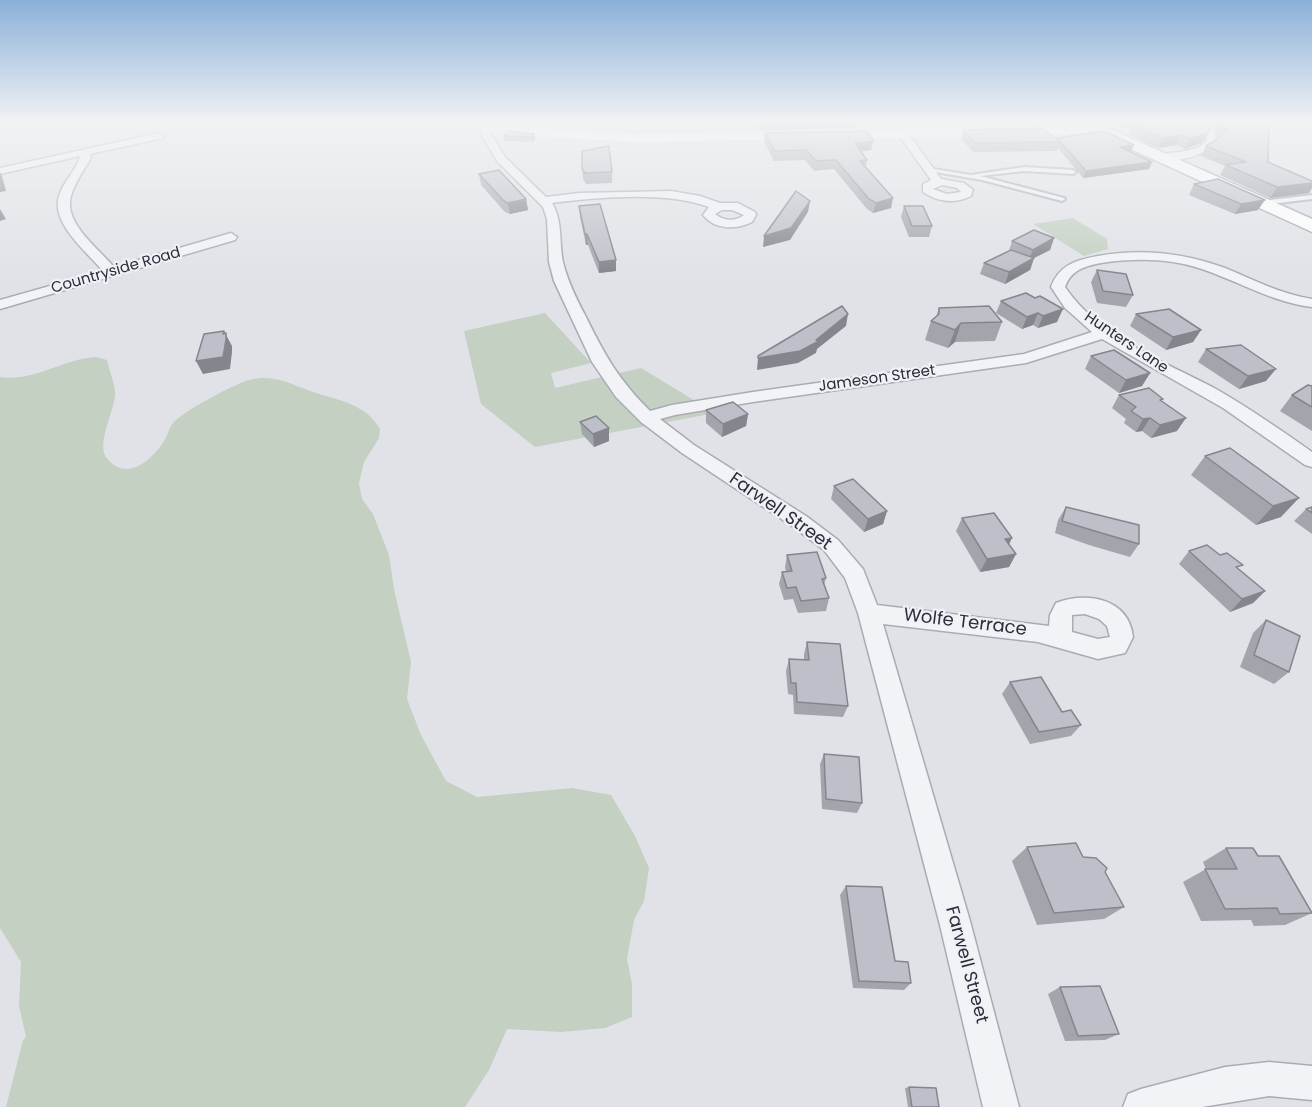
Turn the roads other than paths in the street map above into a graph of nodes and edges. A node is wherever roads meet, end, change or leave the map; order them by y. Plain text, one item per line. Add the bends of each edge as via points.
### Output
1 (77, 174) edge
2 (517, 174) edge
3 (930, 174) edge
4 (950, 174) edge
5 (989, 174) edge
6 (1197, 174) edge
7 (971, 176) junction
8 (938, 182) dead end
9 (1312, 197) edge
10 (1062, 198) dead end
11 (545, 201) junction
12 (1262, 203) junction
13 (719, 207) dead end
14 (1312, 226) edge
15 (231, 237) dead end
16 (111, 272) junction
17 (1312, 303) edge
18 (0, 305) edge
19 (1104, 333) junction
20 (647, 418) junction
21 (1312, 461) edge
22 (869, 613) junction
23 (1060, 637) junction
24 (1312, 1083) edge
25 (1001, 1107) edge
26 (1141, 1107) edge

1 - 16 street via 64,198 63,210
2 - 11 street, Farwell Street
3 - 8 street
4 - 7 lane
5 - 7 lane
6 - 12 main road
7 - 10 lane
9 - 12 lane
11 - 13 street via 579,196 671,194
11 - 20 street, Farwell Street via 553,219 556,262 565,292 600,363
12 - 14 main road
15 - 16 street, Countryside Road
16 - 18 street, Countryside Road
17 - 19 street, Hunters Lane via 1278,296 1220,271 1176,258 1110,257 1071,268 1061,275 1058,286 1071,306
19 - 20 street, Jameson Street via 1026,358 753,397
19 - 21 street, Hunters Lane via 1163,370 1227,402
20 - 22 street, Farwell Street via 831,545 855,575
22 - 23 street, Wolfe Terrace
22 - 25 street, Farwell Street via 964,956
23 - 23 street, Wolfe Terrace via 1088,647 1109,649 1122,640 1122,632 1110,615 1078,603 1064,609
24 - 26 street via 1264,1079 1228,1084

